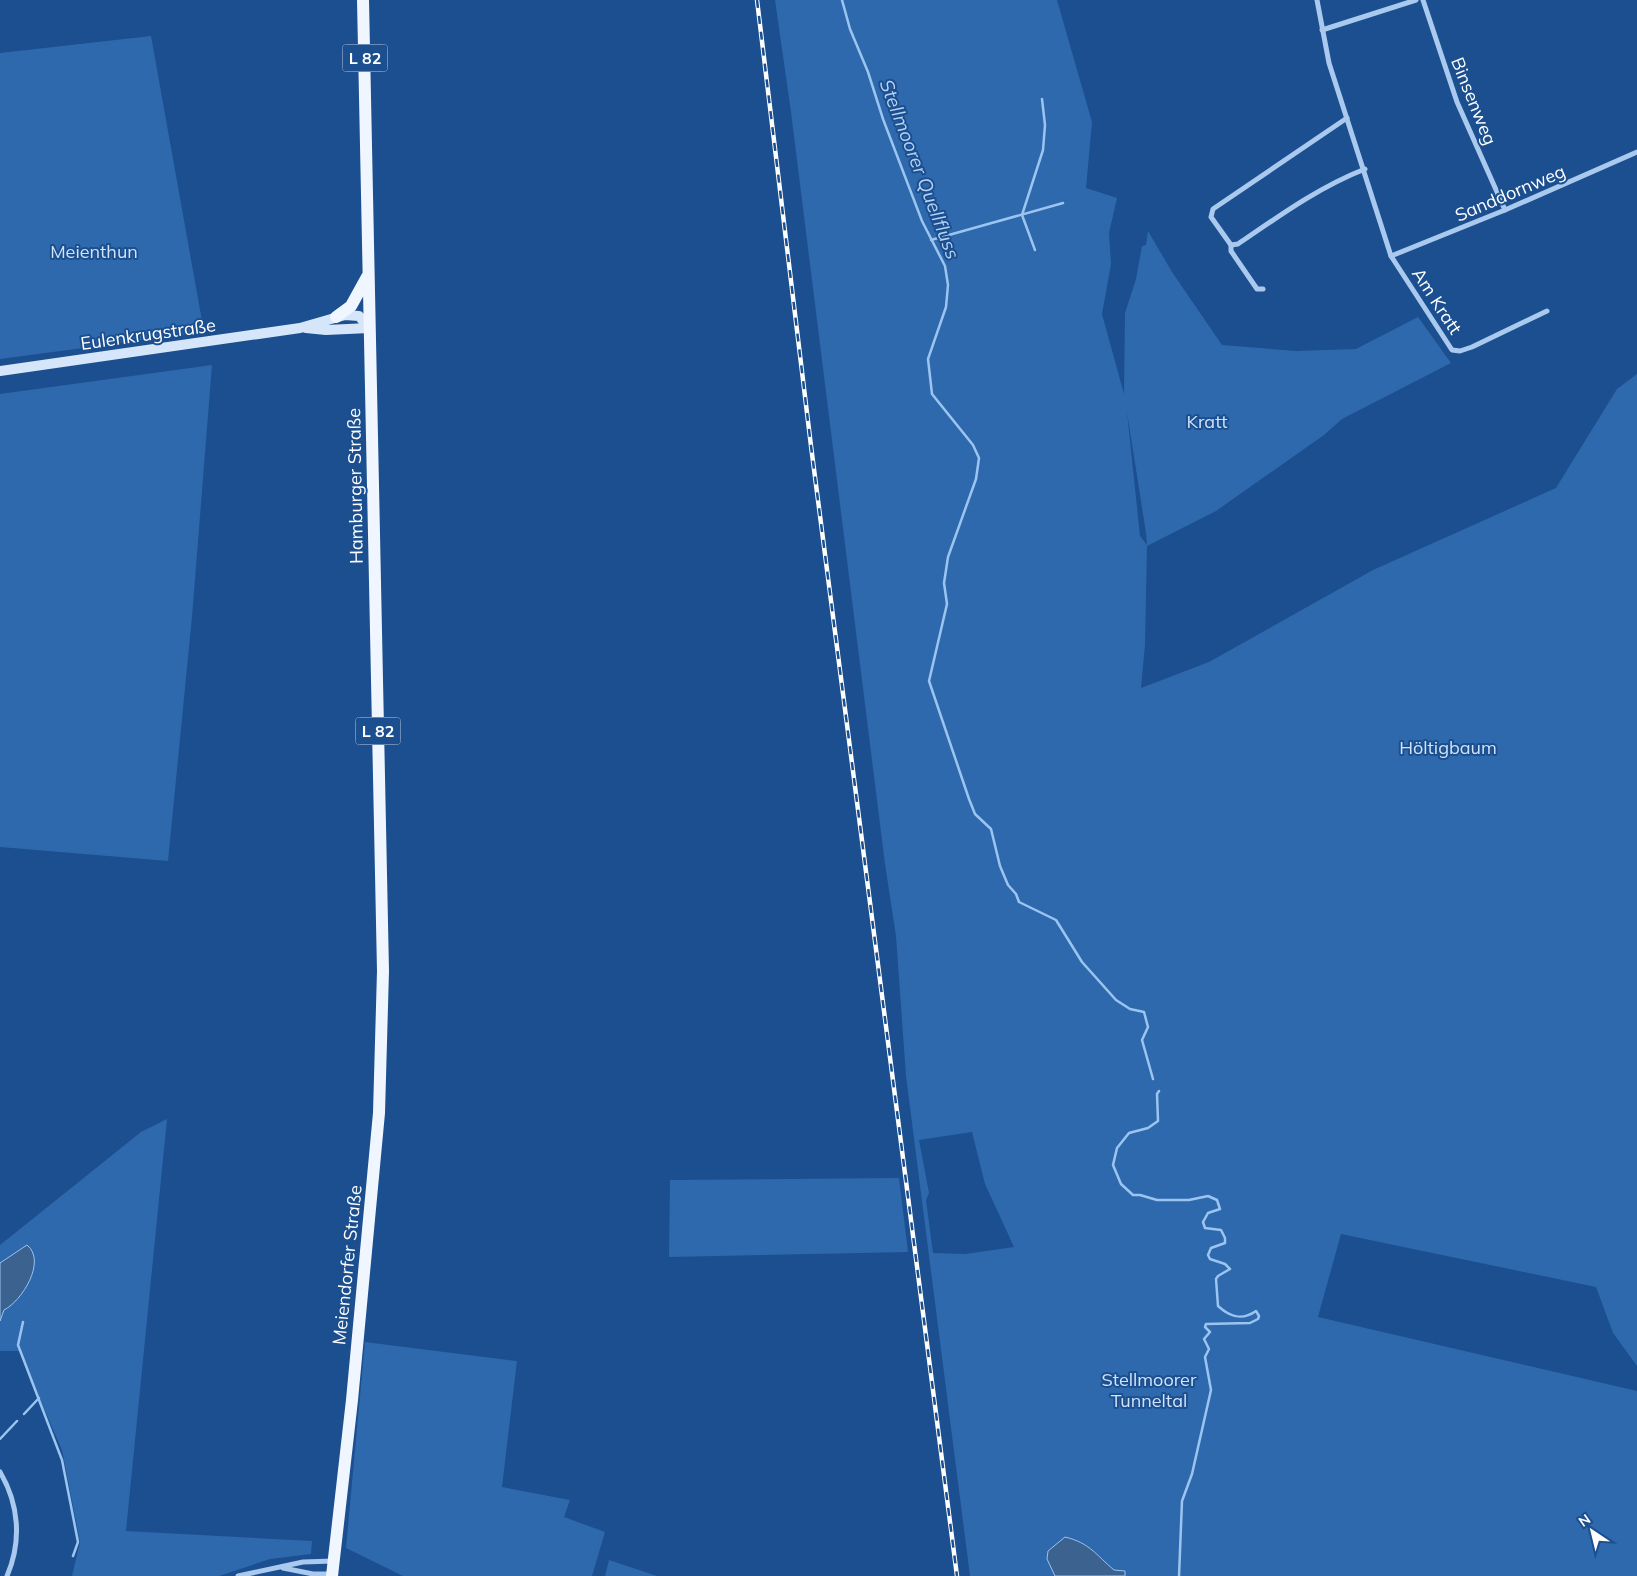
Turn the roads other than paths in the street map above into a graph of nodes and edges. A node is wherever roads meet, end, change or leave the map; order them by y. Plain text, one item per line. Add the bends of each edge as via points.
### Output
1 (363, 0) edge
2 (1317, 0) edge
3 (1416, 0) edge
4 (1423, 0) edge
5 (1322, 30) junction
6 (1347, 118) junction
7 (1637, 152) edge
8 (1365, 169) junction
9 (1505, 210) junction
10 (1231, 245) junction
11 (1391, 256) junction
12 (368, 275) junction
13 (1263, 289) dead end
14 (1547, 311) dead end
15 (336, 317) junction
16 (300, 328) junction
17 (369, 328) junction
18 (0, 371) edge
19 (383, 971) joint
20 (0, 1472) edge
21 (334, 1561) junction
22 (282, 1567) junction
23 (332, 1575) edge
24 (7, 1576) edge
25 (238, 1576) edge

1 - 12 main road, Hamburger Straße / L 82
2 - 5 street, Am Kratt
3 - 5 street
4 - 9 street, Binsenweg via 1457,102
5 - 6 street, Am Kratt
6 - 8 street, Am Kratt
6 - 10 street via 1213,209 1211,217
7 - 9 street, Sanddornweg
8 - 10 street via 1295,204 1238,244
8 - 11 street, Am Kratt
9 - 11 street, Sanddornweg
10 - 13 street via 1257,289
11 - 14 street, Am Kratt via 1452,350 1472,347
12 - 15 main road via 351,306
12 - 17 main road, Hamburger Straße / L 82
15 - 16 main road, Eulenkrugstraße
15 - 17 main road, Eulenkrugstraße via 357,315
16 - 17 main road, Eulenkrugstraße
16 - 18 main road, Eulenkrugstraße
17 - 19 main road, Hamburger Straße / L 82
19 - 21 main road, Meiendorfer Straße / L 82 via 379,1113
20 - 24 street via 12,1497 17,1526 14,1555
21 - 22 street, Meiendorfer Straße via 314,1560
21 - 23 main road, Meiendorfer Straße
22 - 23 street, Meiendorfer Straße
22 - 25 street, Meiendorfer Straße

